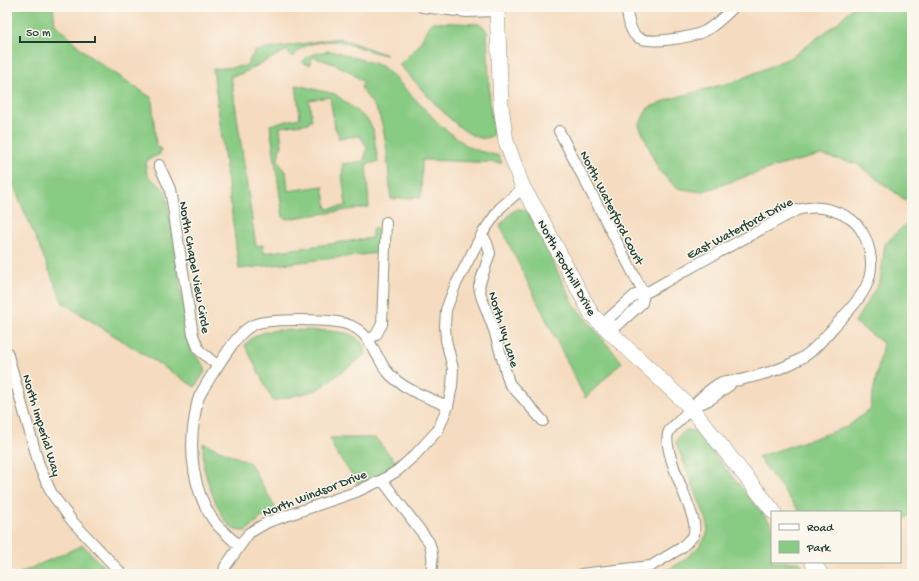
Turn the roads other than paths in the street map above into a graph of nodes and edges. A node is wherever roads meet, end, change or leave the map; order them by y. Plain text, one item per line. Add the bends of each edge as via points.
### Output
1 (422, 7) edge
2 (626, 7) edge
3 (734, 7) edge
4 (497, 9) edge
5 (560, 131) dead end
6 (159, 165) dead end
7 (523, 188) junction
8 (386, 222) dead end
9 (482, 234) junction
10 (644, 294) junction
11 (607, 329) junction
12 (369, 339) junction
13 (7, 352) edge
14 (218, 366) junction
15 (448, 406) junction
16 (691, 408) junction
17 (543, 421) dead end
18 (382, 480) junction
19 (773, 511) edge
20 (239, 546) junction
21 (813, 563) edge
22 (122, 574) edge
23 (223, 574) edge
24 (430, 574) edge
25 (581, 574) edge
26 (821, 574) edge

1 - 4 street via 467,12
2 - 3 street via 633,32 637,38 646,40 679,39 705,30
4 - 7 street, North Foothill Drive via 501,106 506,141
5 - 10 street, North Waterford Court
6 - 14 street, North Chapel View Circle via 170,189 193,335 199,350
7 - 9 street, North Windsor Drive via 500,208
7 - 11 street, North Foothill Drive via 592,315
8 - 12 street via 382,324 376,335
9 - 15 street, North Windsor Drive via 455,286 446,310 446,340 453,370
9 - 17 street, North Ivy Lane via 490,253 479,286 509,383
10 - 11 street, East Waterford Drive via 635,295 609,318
10 - 16 street, East Waterford Drive via 797,210 823,208 841,213 860,228 867,240 872,265 864,292 812,350 802,358 771,372 738,380 711,399
11 - 16 street, North Foothill Drive
12 - 14 street via 354,326 338,322 265,320 253,325 238,337
12 - 15 street via 385,370 400,384
13 - 22 street, North Imperial Way via 40,468 52,494 72,521
14 - 20 street via 199,398 192,431 193,462 205,504 217,524
15 - 18 street, North Windsor Drive via 438,430 415,455
16 - 19 street, North Foothill Drive
16 - 25 street via 669,432 667,442 694,524 694,535 681,548 651,566
18 - 20 street, North Windsor Drive via 356,492 268,522 249,534
18 - 24 street via 429,542 433,560
20 - 23 street, North Windsor Drive
21 - 26 street

